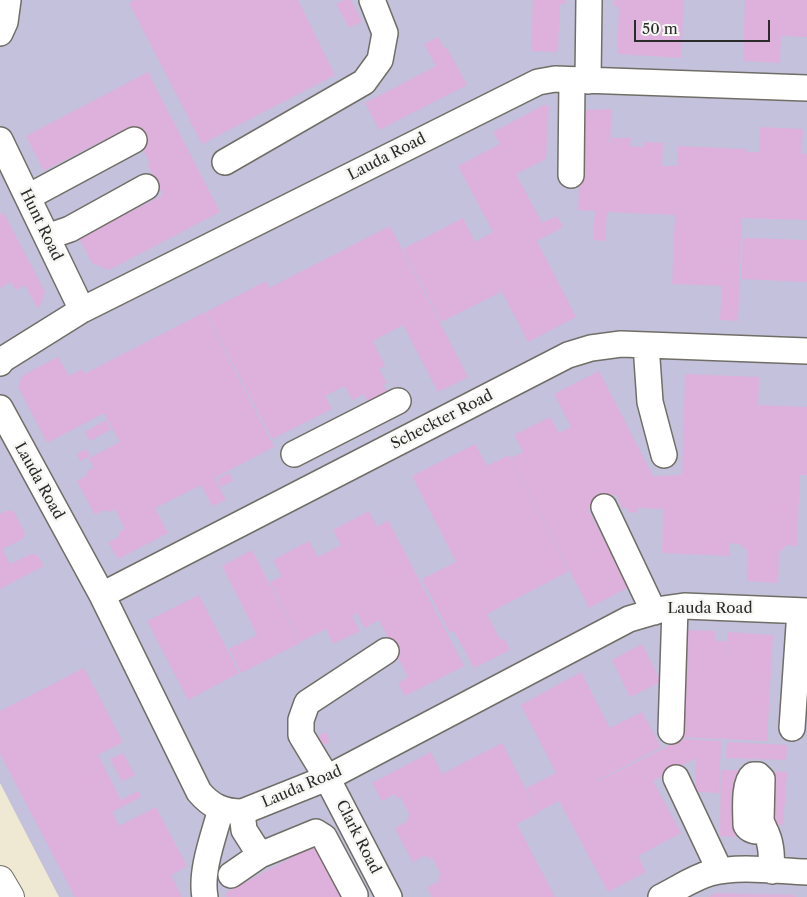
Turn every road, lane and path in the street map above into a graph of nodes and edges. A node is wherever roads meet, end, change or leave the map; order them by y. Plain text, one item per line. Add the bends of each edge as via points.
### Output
1 (8, 0) edge
2 (372, 0) edge
3 (589, 0) edge
4 (0, 33) edge
5 (580, 80) junction
6 (807, 88) edge
7 (0, 140) edge
8 (134, 140) dead end
9 (225, 162) dead end
10 (571, 174) dead end
11 (146, 187) dead end
12 (28, 197) junction
13 (47, 237) junction
14 (82, 310) junction
15 (646, 345) junction
16 (807, 351) edge
17 (0, 363) edge
18 (398, 401) dead end
19 (0, 408) edge
20 (340, 429) junction
21 (294, 454) dead end
22 (664, 455) dead end
23 (358, 463) junction
24 (604, 507) dead end
25 (102, 595) junction
26 (664, 610) junction
27 (803, 611) edge
28 (386, 651) dead end
29 (792, 728) dead end
30 (671, 731) dead end
31 (327, 778) junction
32 (676, 778) dead end
33 (231, 811) junction
34 (766, 832) dead end
35 (260, 855) junction
36 (772, 870) junction
37 (720, 871) junction
38 (807, 872) edge
39 (231, 875) dead end
40 (0, 880) edge
41 (355, 895) dead end
42 (10, 897) edge
43 (206, 897) edge
44 (388, 897) edge
45 (661, 897) edge

1 - 4 street
2 - 9 street via 385,33 380,60 364,82
3 - 5 street
5 - 6 street, Lauda Road
5 - 10 street
5 - 14 street, Lauda Road via 538,82
7 - 12 street, Hunt Road
8 - 12 street
11 - 13 street
12 - 13 street, Hunt Road
13 - 14 street, Hunt Road
14 - 17 street, Lauda Road
15 - 16 street, Scheckter Road
15 - 22 street via 650,402
15 - 23 street, Scheckter Road via 621,344 568,355
18 - 20 street
19 - 25 street, Lauda Road
20 - 21 street
20 - 23 street
23 - 25 street, Scheckter Road
24 - 26 street
25 - 33 street, Lauda Road via 198,792 206,801
26 - 27 street, Lauda Road via 710,607
26 - 30 street
26 - 31 street, Lauda Road via 629,619
27 - 29 street
28 - 31 street, Clark Road via 306,703 301,735
31 - 33 street, Lauda Road
31 - 44 street, Clark Road
32 - 37 street
33 - 35 street
33 - 43 street via 205,874
34 - 36 street via 771,846
35 - 39 street
35 - 41 street via 311,833 319,833 334,852
36 - 37 street
36 - 38 street
37 - 45 street
40 - 42 main road

